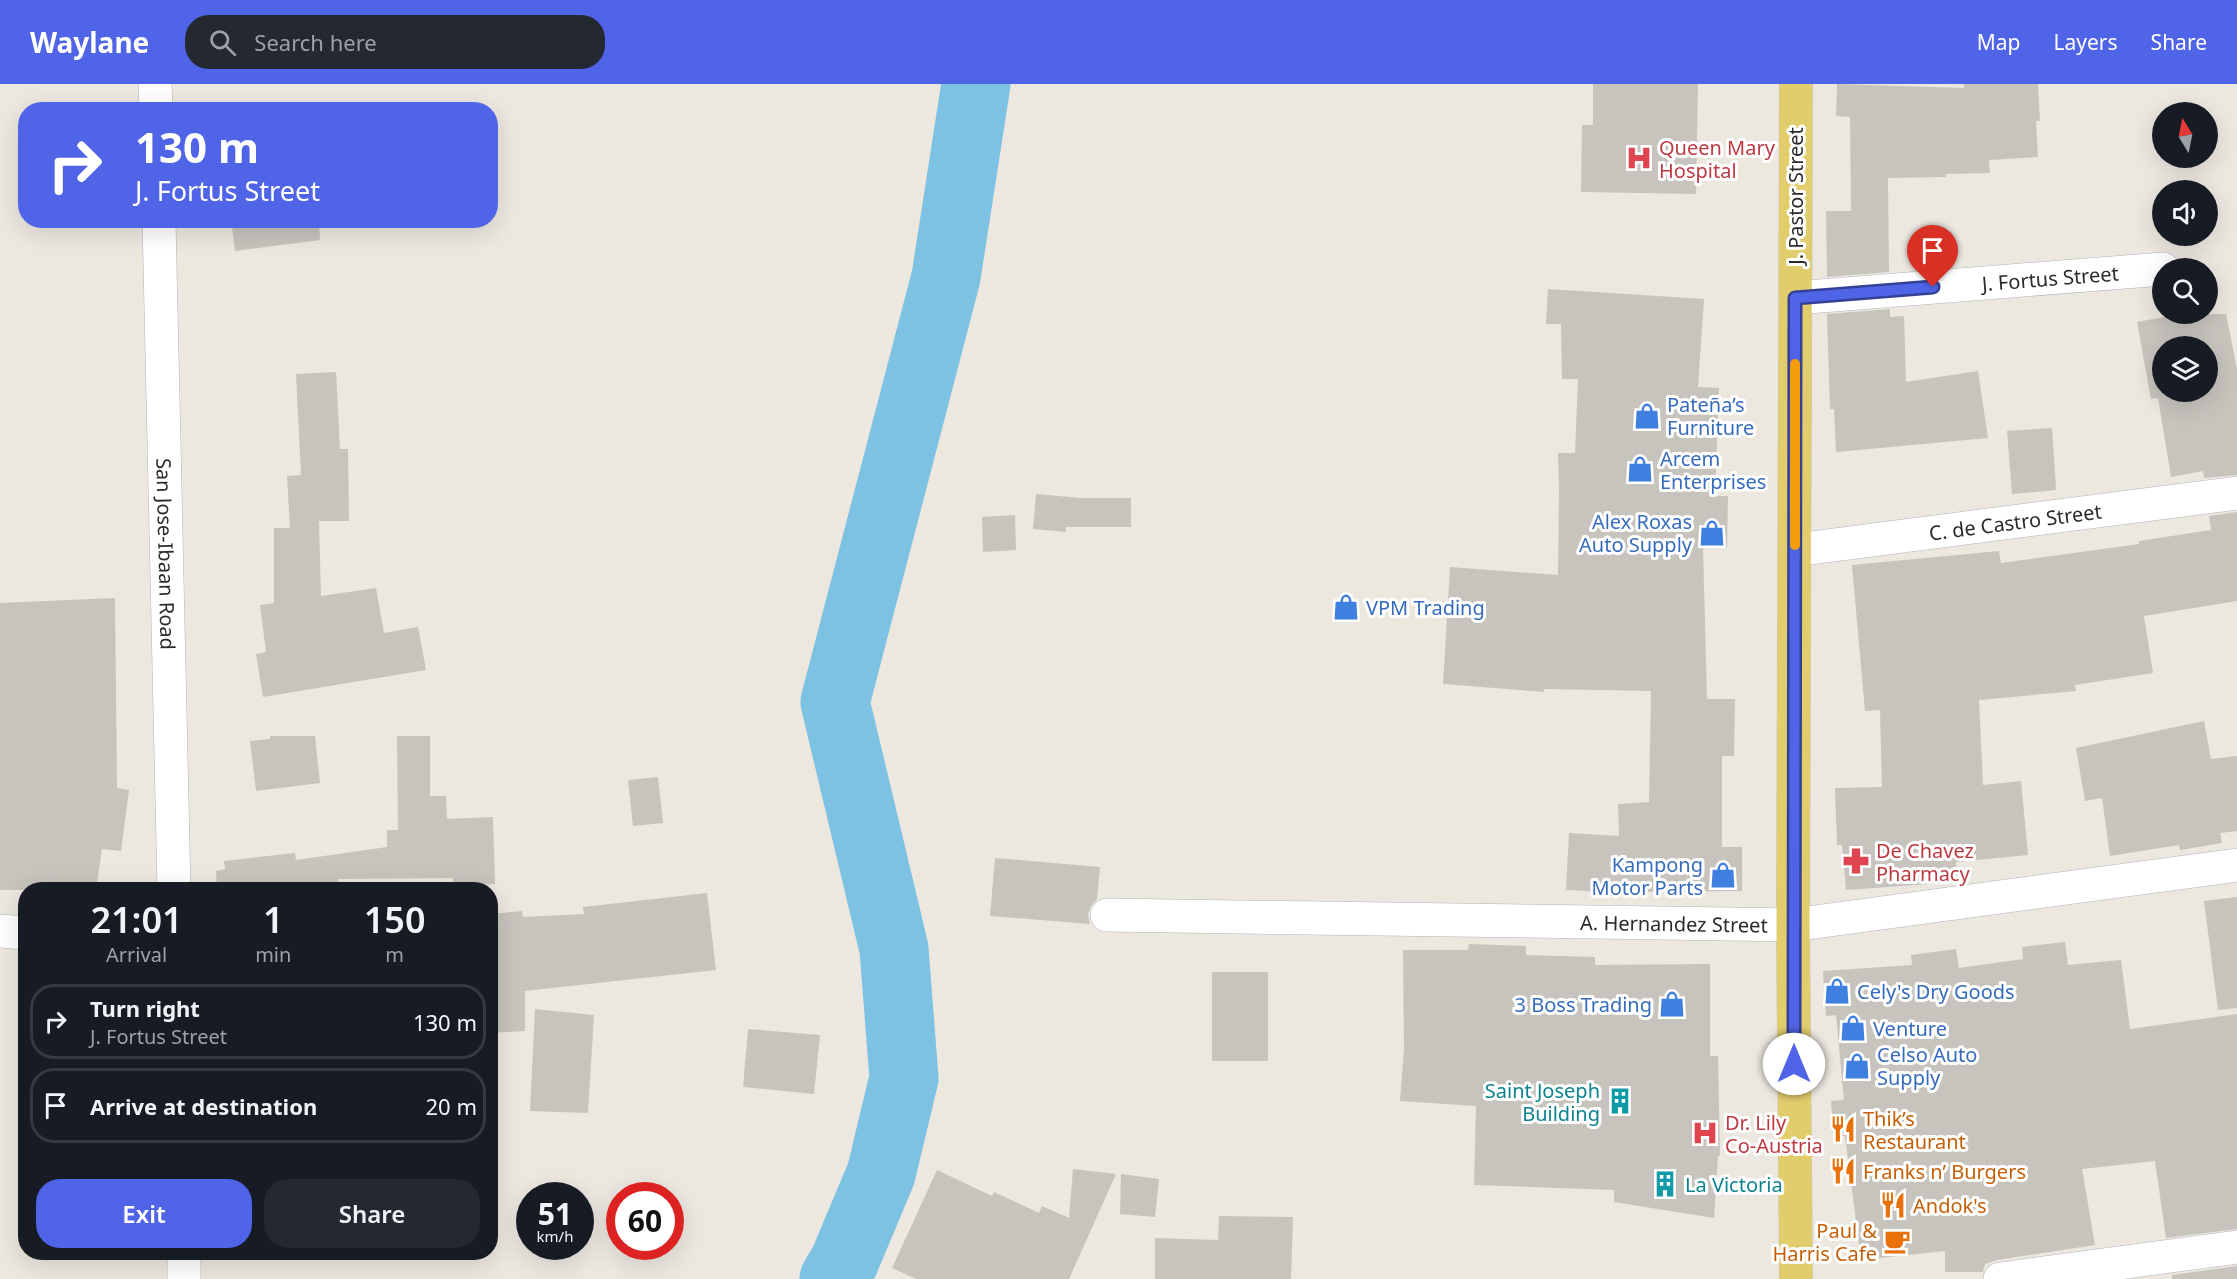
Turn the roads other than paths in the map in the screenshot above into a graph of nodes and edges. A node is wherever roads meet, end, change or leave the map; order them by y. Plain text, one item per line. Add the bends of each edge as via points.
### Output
1 (155, 84) edge
2 (1796, 84) edge
3 (156, 102) edge
4 (159, 228) edge
5 (2152, 270) edge
6 (1795, 298) junction
7 (2237, 493) edge
8 (1795, 550) junction
9 (2237, 865) edge
10 (174, 882) edge
11 (1107, 915) dead end
12 (1793, 925) junction
13 (0, 931) edge
14 (18, 932) edge
15 (2237, 1247) edge
16 (184, 1260) edge
17 (184, 1279) edge
18 (1796, 1279) edge
19 (2000, 1279) edge

1 - 3 street
2 - 6 main road, J. Pastor Street
4 - 10 street, San Jose-Ibaan Road
5 - 6 street, J. Fortus Street
6 - 8 main road, J. Pastor Street
7 - 8 street, C. de Castro Street
8 - 12 main road, J. Pastor Street
9 - 12 street, A. Hernandez Street
11 - 12 street, A. Hernandez Street
12 - 18 main road, J. Pastor Street
13 - 14 street
15 - 19 street
16 - 17 street

